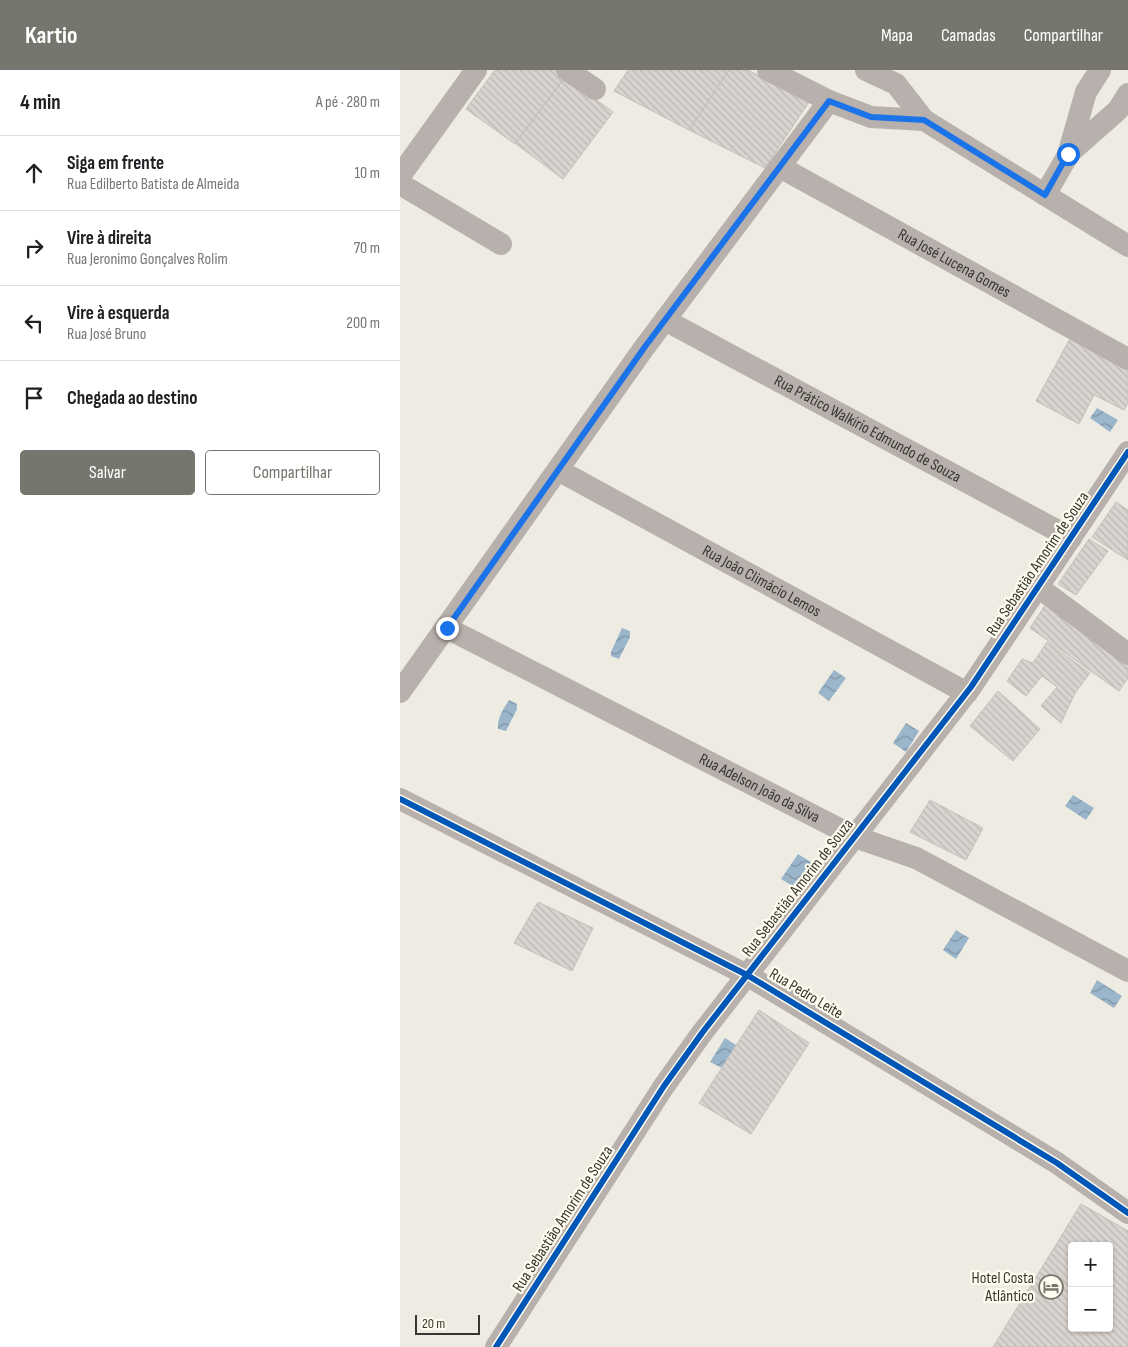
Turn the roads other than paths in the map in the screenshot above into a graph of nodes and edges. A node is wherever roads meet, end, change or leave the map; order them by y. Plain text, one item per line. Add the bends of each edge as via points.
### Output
1 (476, 70) edge
2 (567, 70) edge
3 (768, 70) edge
4 (866, 70) edge
5 (1100, 70) edge
6 (595, 89) dead end
7 (1128, 94) edge
8 (829, 101) junction
9 (924, 120) junction
10 (1068, 154) junction
11 (780, 167) junction
12 (400, 176) edge
13 (400, 184) edge
14 (1045, 195) junction
15 (501, 244) dead end
16 (1128, 246) edge
17 (665, 320) junction
18 (1128, 359) edge
19 (1128, 452) edge
20 (558, 470) junction
21 (1071, 538) junction
22 (1038, 588) junction
23 (447, 628) junction
24 (1128, 654) edge
25 (400, 692) edge
26 (967, 693) junction
27 (400, 799) edge
28 (855, 837) junction
29 (1128, 972) edge
30 (747, 975) junction
31 (1128, 1213) edge
32 (496, 1347) edge

1 - 12 street
2 - 6 street
3 - 8 street
4 - 9 street via 896,84
5 - 10 street via 1086,92
7 - 10 street via 1118,110
8 - 9 street via 871,117
8 - 11 street
9 - 14 street
10 - 14 street
11 - 17 street
11 - 18 street, Rua José Lucena Gomes
13 - 15 street
14 - 16 street
17 - 20 street
17 - 21 street, Rua Prático Walkírio Edmundo de Souza
19 - 21 street, Rua Sebastião Amorim de Souza
20 - 23 street
20 - 26 street, Rua João Climácio Lemos
21 - 22 street, Rua Sebastião Amorim de Souza
22 - 24 street
22 - 26 street, Rua Sebastião Amorim de Souza
23 - 25 street
23 - 28 street, Rua Adelson João da Silva
26 - 28 street, Rua Sebastião Amorim de Souza
27 - 30 street, Rua Pedro Leite
28 - 29 street, Rua Adelson João da Silva via 916,858
28 - 30 street, Rua Sebastião Amorim de Souza
30 - 31 street, Rua Pedro Leite via 1057,1163
30 - 32 street, Rua Sebastião Amorim de Souza via 664,1086

